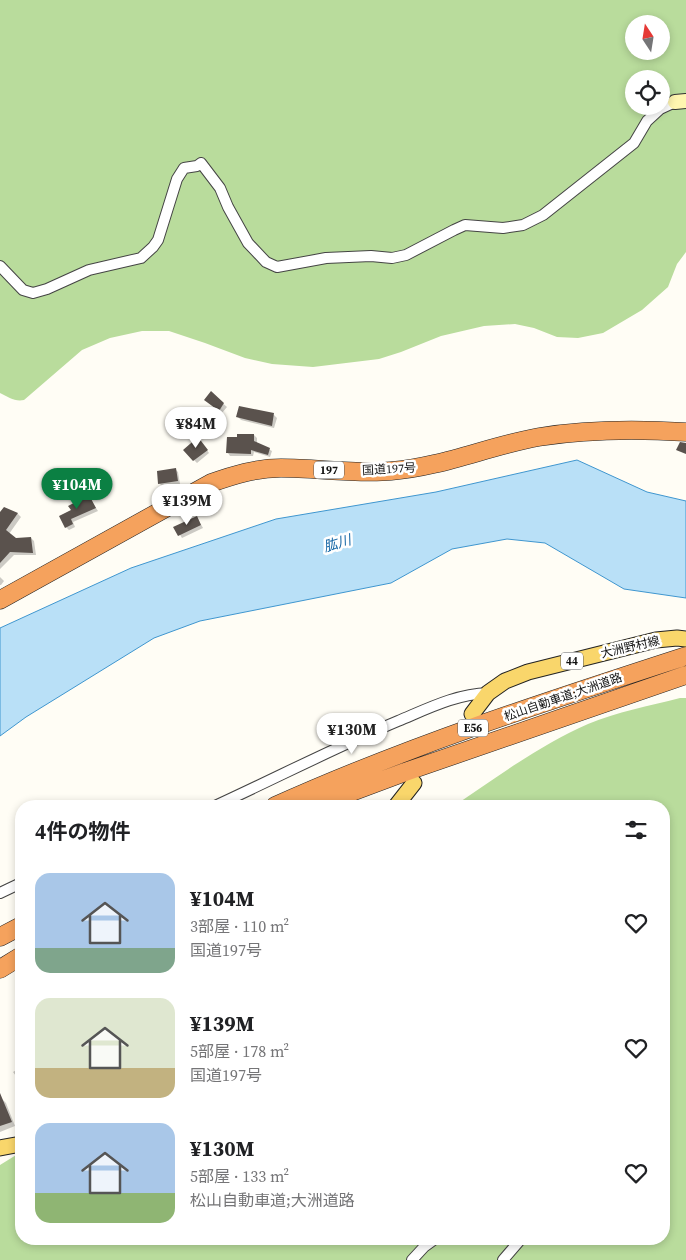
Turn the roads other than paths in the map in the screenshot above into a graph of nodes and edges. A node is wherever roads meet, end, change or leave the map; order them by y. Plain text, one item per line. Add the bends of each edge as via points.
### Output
1 (681, 101) edge
2 (0, 266) edge
3 (686, 432) edge
4 (0, 600) edge
5 (686, 639) edge
6 (680, 658) edge
7 (684, 675) edge
8 (488, 693) junction
9 (472, 714) dead end
10 (414, 783) dead end
11 (228, 800) edge
12 (290, 800) edge
13 (330, 800) edge
14 (401, 800) edge
15 (15, 887) edge
16 (0, 893) edge
17 (15, 918) edge
18 (0, 926) edge
19 (15, 929) edge
20 (0, 937) edge
21 (15, 947) edge
22 (0, 956) edge
23 (15, 960) edge
24 (0, 969) edge
25 (15, 1145) edge
26 (0, 1148) edge
27 (427, 1245) edge
28 (516, 1245) edge
29 (412, 1260) edge
30 (503, 1260) edge

1 - 2 street via 660,109 647,121 634,143 544,214 523,225 510,227 466,225 406,256 326,258 277,267 266,262 248,243 220,188 201,163 184,168 177,179 158,240 141,258 89,270 33,293 23,290
3 - 4 highway, 国道197号 / 197 via 581,431 537,438 422,468 389,472 280,468 246,471 211,482
5 - 8 main road, 大洲野村線 / 44 via 656,640 528,672 505,681
6 - 12 highway, 松山自動車道;大洲道路 / E56 via 401,754
7 - 13 highway, 松山自動車道;大洲道路 / E56
8 - 9 main road, 大洲野村線 / 44
8 - 11 street via 442,702
10 - 14 main road
15 - 16 street
17 - 18 highway
19 - 20 highway
21 - 22 highway
23 - 24 highway
25 - 26 main road
27 - 29 street
28 - 30 street

